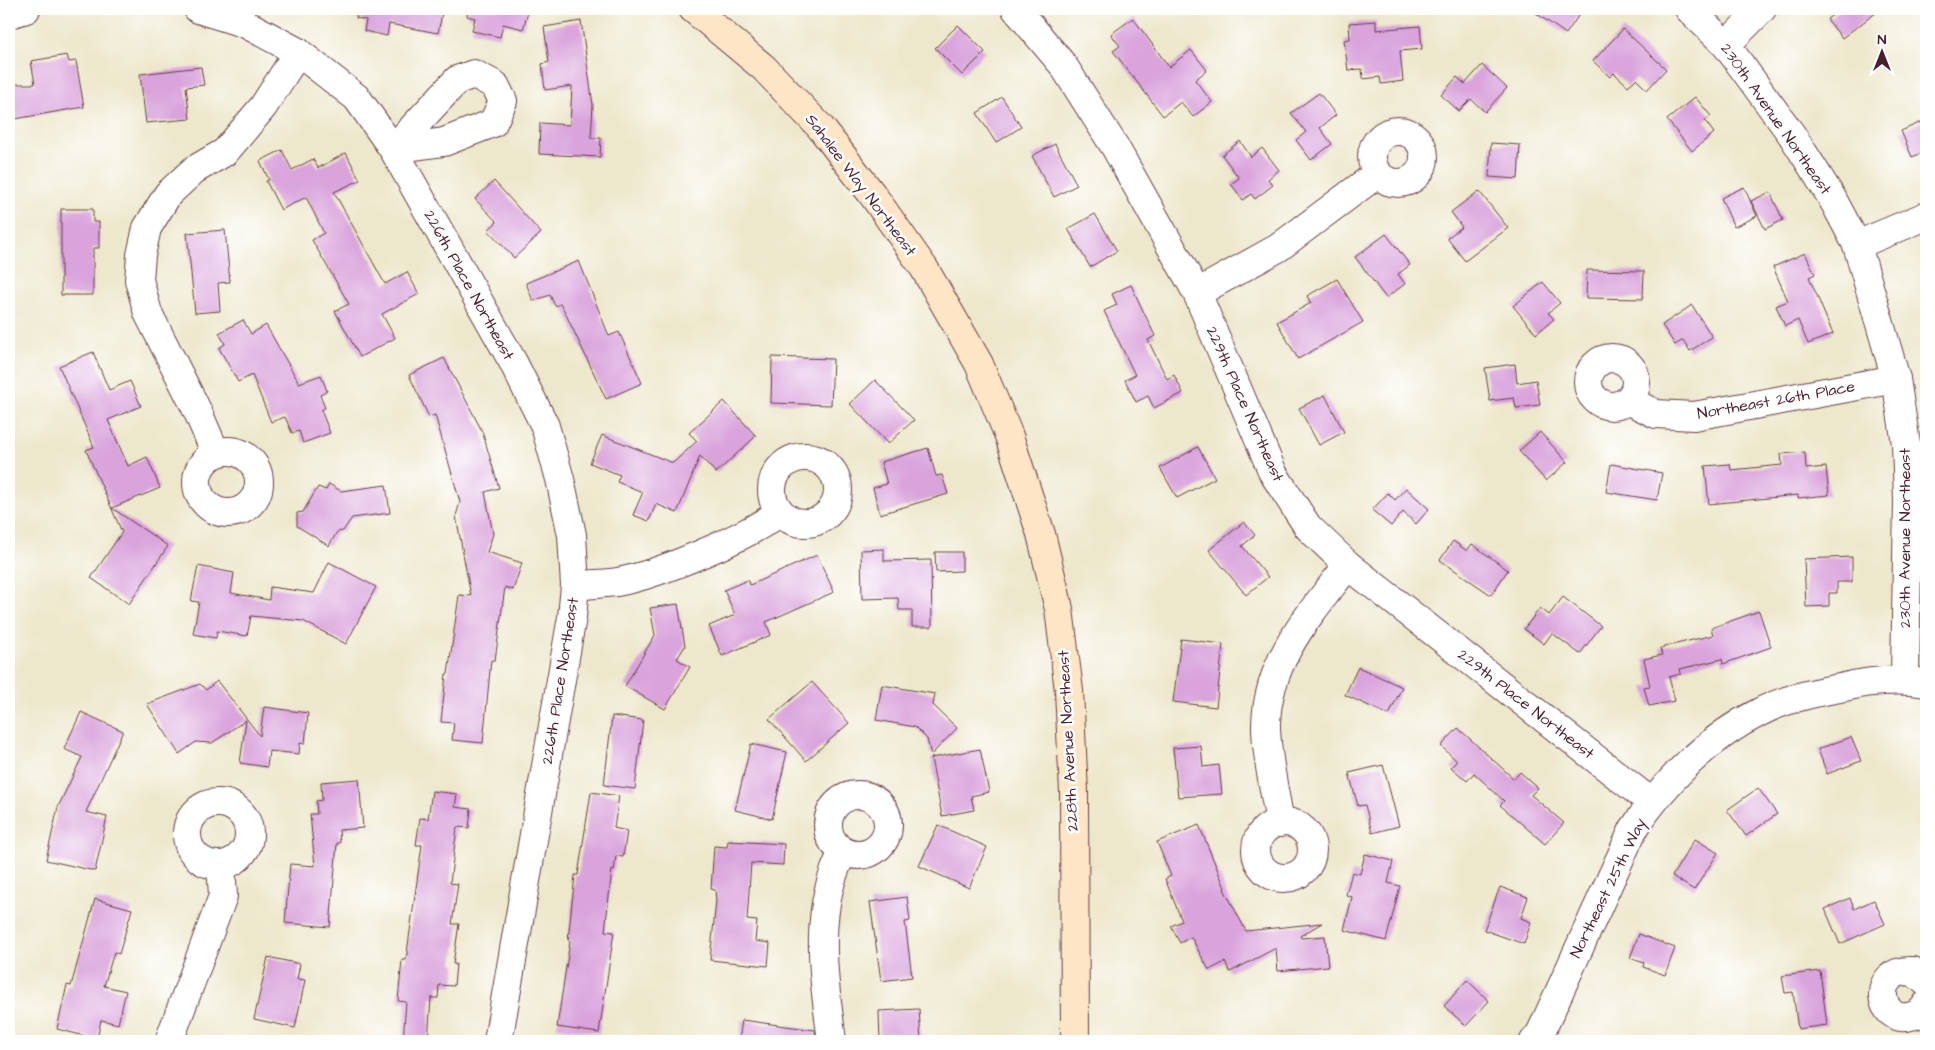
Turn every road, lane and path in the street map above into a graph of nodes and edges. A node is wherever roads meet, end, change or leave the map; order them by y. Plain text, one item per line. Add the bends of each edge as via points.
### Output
1 (26, 9) edge
2 (198, 9) edge
3 (693, 9) edge
4 (1016, 9) edge
5 (1689, 9) edge
6 (1762, 9) edge
7 (9, 14) edge
8 (1726, 44) junction
9 (298, 52) junction
10 (1377, 174) dead end
11 (1926, 216) edge
12 (1857, 245) junction
13 (1197, 293) junction
14 (979, 364) joint
15 (1896, 379) junction
16 (1628, 400) dead end
17 (216, 454) dead end
18 (780, 512) dead end
19 (1348, 565) junction
20 (575, 586) junction
21 (1916, 681) edge
22 (1651, 802) junction
23 (1280, 823) dead end
24 (843, 852) dead end
25 (222, 864) dead end
26 (1926, 982) edge
27 (1925, 1008) edge
28 (1541, 1039) edge
29 (169, 1041) edge
30 (498, 1041) edge
31 (832, 1041) edge
32 (1075, 1041) edge

1 - 7 street
2 - 9 street, 226th Place Northeast via 246,24
3 - 14 main road, Sahalee Way Northeast via 764,68 822,128 924,268
4 - 13 street, 229th Place Northeast via 1063,65 1110,138
5 - 8 street, 230th Avenue Northeast
6 - 8 street
8 - 12 street, 230th Avenue Northeast via 1792,135
9 - 17 street via 263,107 226,152 194,170 168,194 147,228 141,255 139,280 148,313
9 - 20 street, 226th Place Northeast via 357,98 393,149 513,362 545,426 560,479 572,535
10 - 13 street via 1278,248
11 - 12 street
12 - 15 street, 230th Avenue Northeast
13 - 19 street, 229th Place Northeast via 1273,473 1308,526
14 - 32 main road, 228th Avenue Northeast via 1015,454 1041,534 1059,609 1069,691 1074,792
15 - 16 street, Northeast 26th Place via 1694,416 1656,414
15 - 21 street, 230th Avenue Northeast via 1906,444
18 - 20 street via 728,541 657,571 618,582
19 - 22 street, 229th Place Northeast
19 - 23 street via 1298,629 1282,659 1268,697 1266,727
20 - 30 street, 226th Place Northeast
21 - 22 street, Northeast 25th Way via 1851,685 1802,696 1760,712 1686,764
22 - 28 street, Northeast 25th Way via 1633,830
24 - 31 street via 826,899 823,937 823,973
25 - 29 street via 223,896
26 - 27 street via 1913,972 1895,973 1883,987 1882,996 1891,1012 1899,1016 1908,1018

